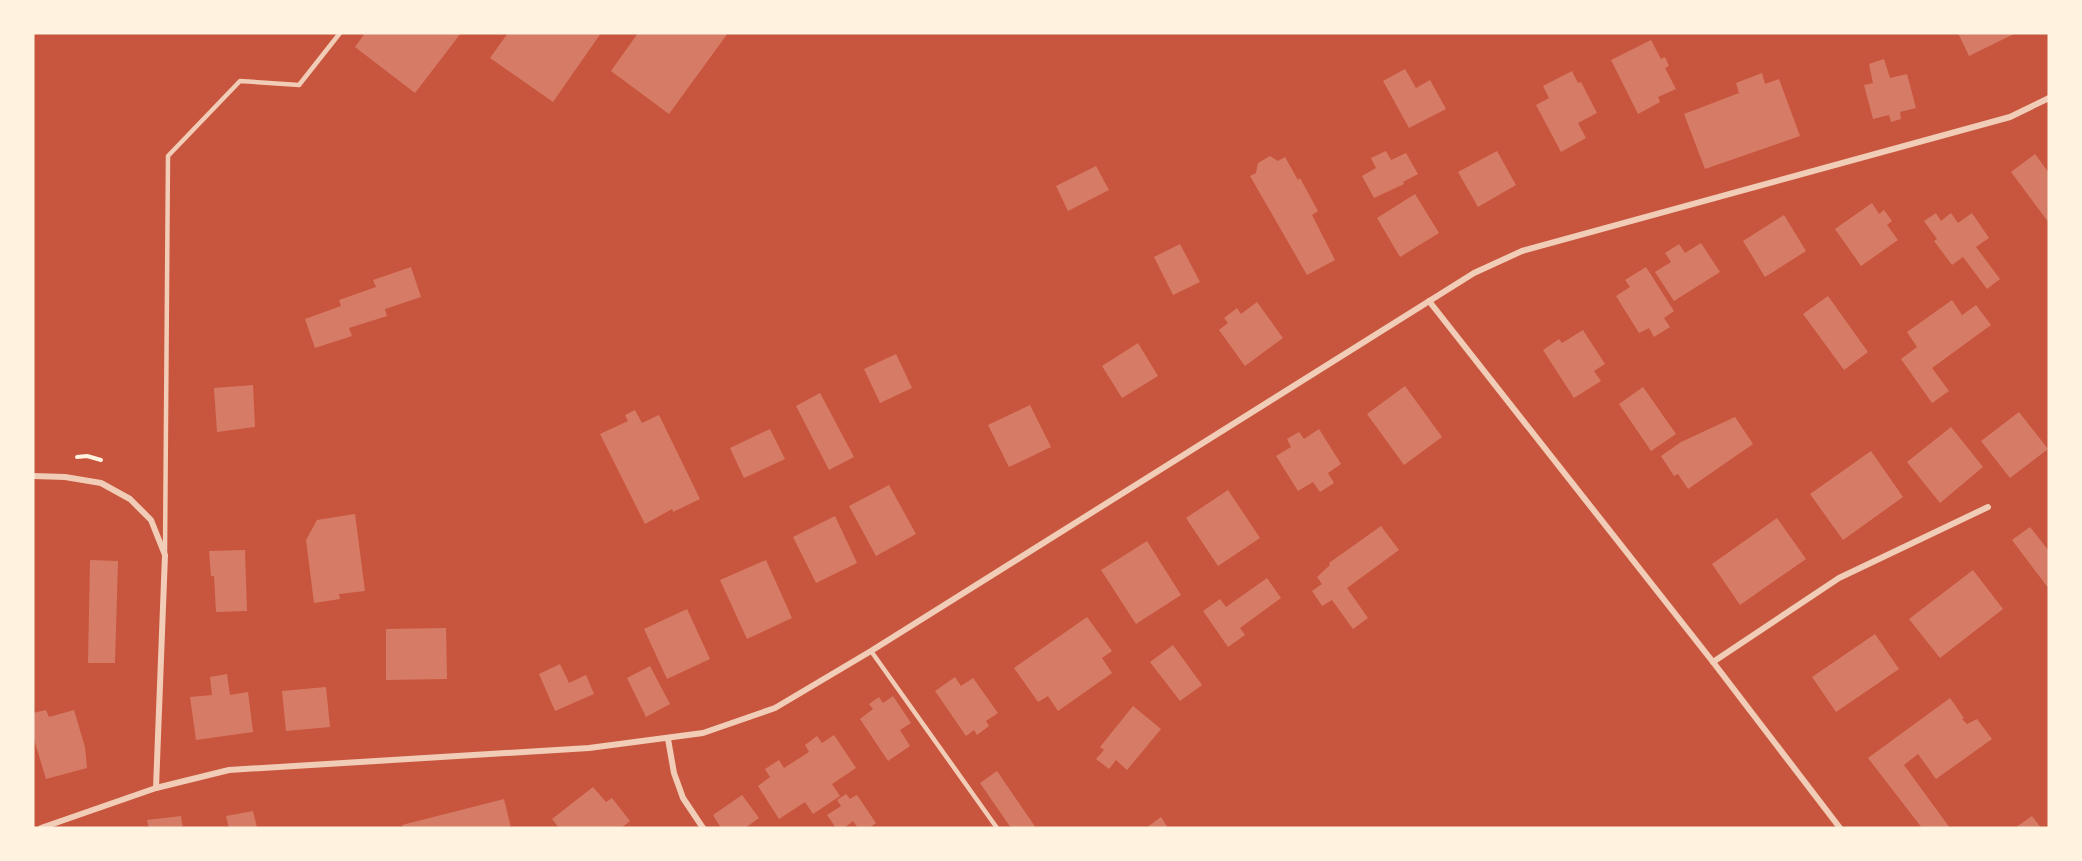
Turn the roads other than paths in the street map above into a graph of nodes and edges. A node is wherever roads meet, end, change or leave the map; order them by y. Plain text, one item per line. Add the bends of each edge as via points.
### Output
1 (340, 33) edge
2 (2049, 98) edge
3 (1429, 301) junction
4 (33, 476) edge
5 (1988, 507) dead end
6 (165, 555) junction
7 (871, 651) junction
8 (1713, 662) junction
9 (668, 739) junction
10 (156, 788) junction
11 (41, 828) edge
12 (703, 828) edge
13 (997, 828) edge
14 (1840, 828) edge

1 - 6 lane via 299,86 240,81 168,156
2 - 3 street via 2010,117 1522,251 1474,273
3 - 7 street
3 - 8 street
4 - 6 street via 101,483 130,499 151,520
5 - 8 street via 1839,578
6 - 10 street
7 - 9 street via 775,708 703,733
7 - 13 lane
8 - 14 street
9 - 10 street via 589,748 229,770
9 - 12 street via 683,798
10 - 11 street

